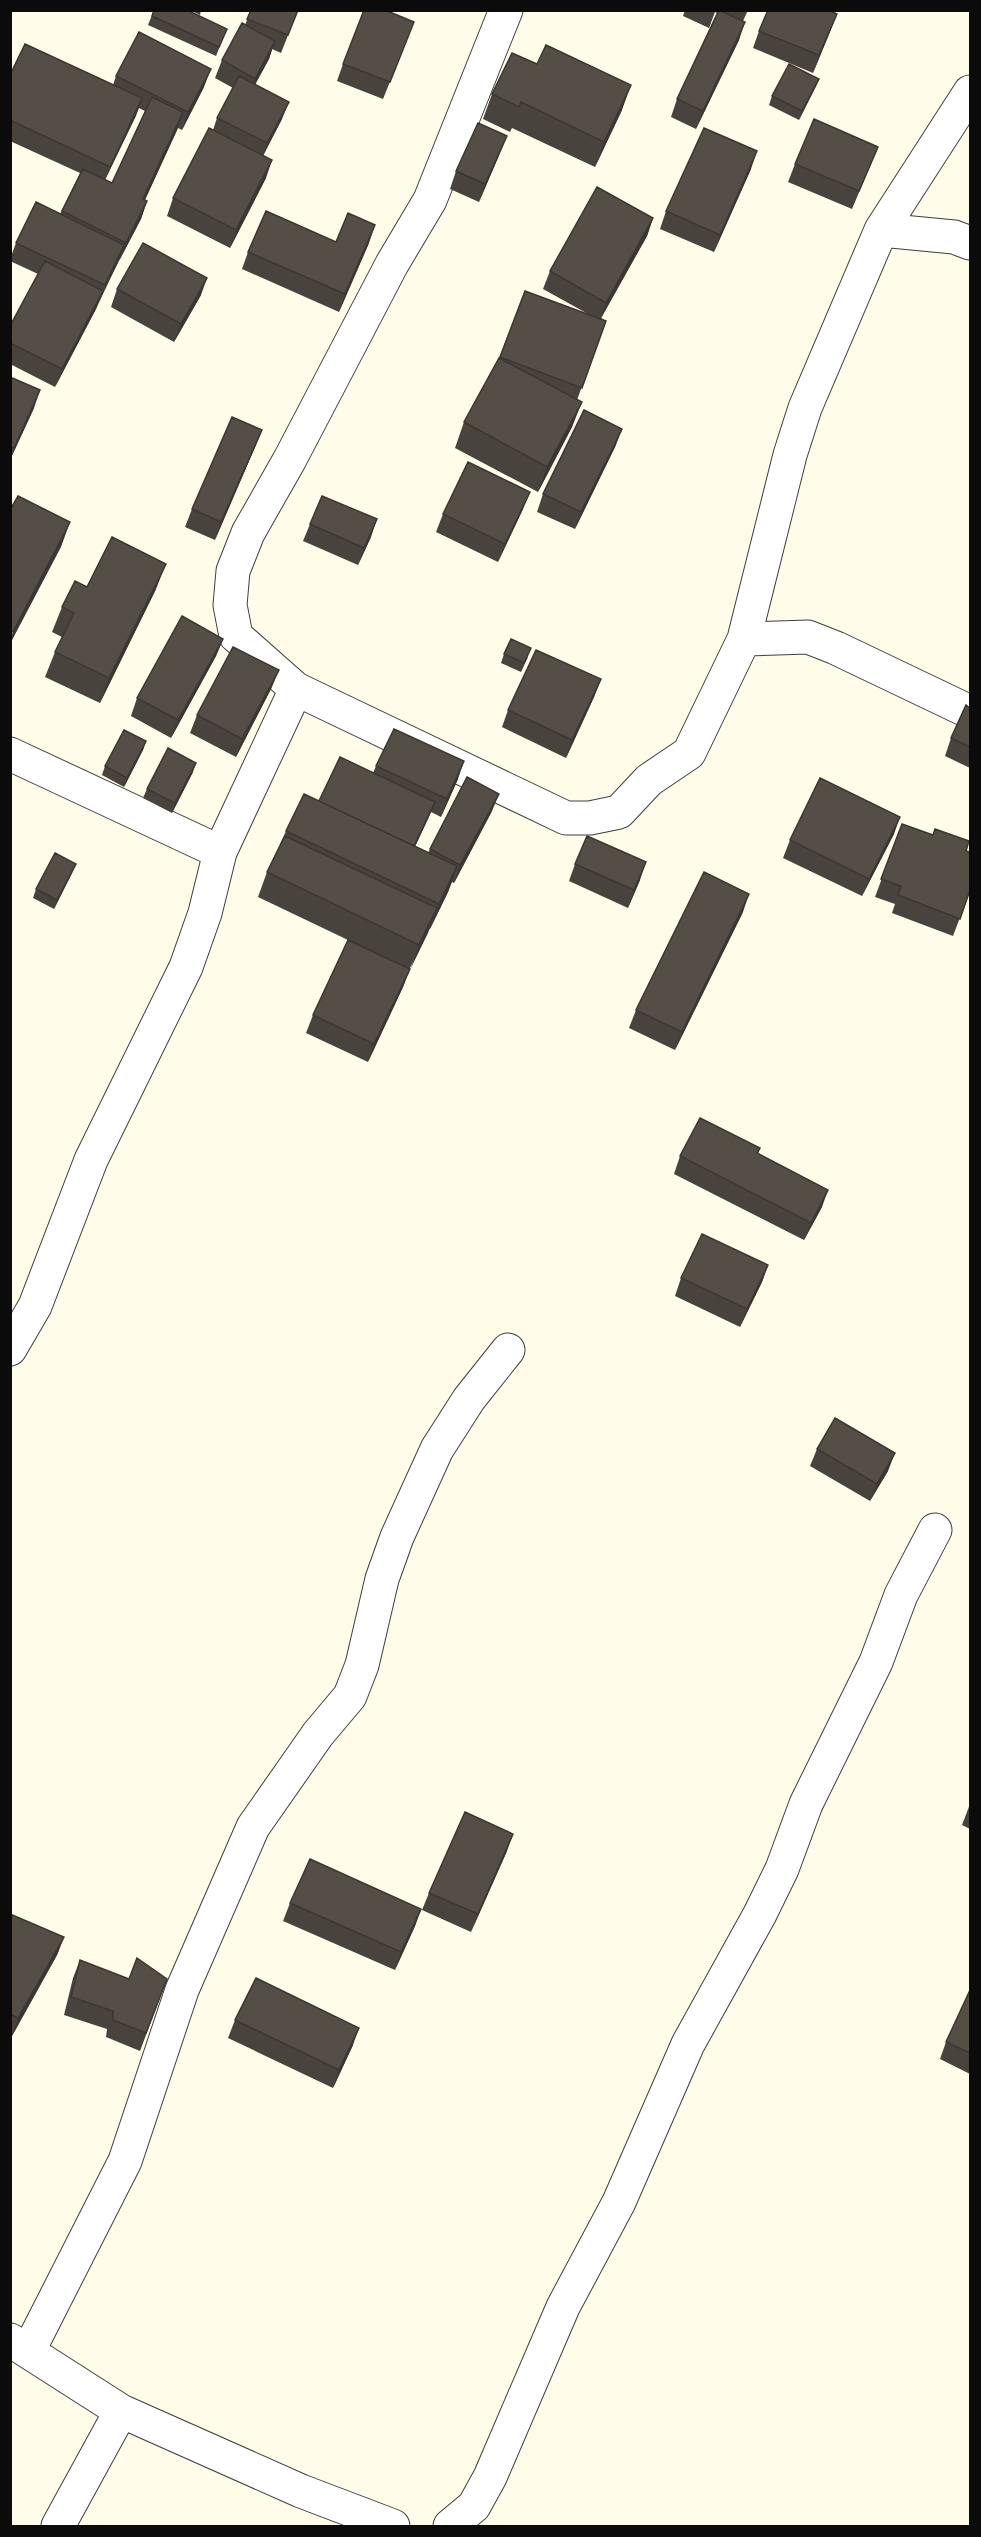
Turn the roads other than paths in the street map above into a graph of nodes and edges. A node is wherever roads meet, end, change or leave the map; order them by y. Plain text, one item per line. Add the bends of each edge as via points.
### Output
1 (506, 10) edge
2 (970, 92) edge
3 (881, 230) junction
4 (970, 243) edge
5 (744, 639) junction
6 (296, 689) junction
7 (970, 712) edge
8 (10, 754) edge
9 (220, 852) junction
10 (10, 1349) edge
11 (508, 1350) dead end
12 (935, 1530) dead end
13 (20, 2345) edge
14 (121, 2411) junction
15 (58, 2526) edge
16 (393, 2526) edge
17 (450, 2526) edge

1 - 6 street via 430,200 248,533 233,571 230,604 236,636
2 - 3 street
3 - 4 street via 954,237
3 - 5 street via 805,408
5 - 6 street via 689,753 648,780 619,812 590,818 566,818
5 - 7 street via 807,637
6 - 9 street
8 - 9 street
9 - 10 street via 186,967 91,1160 35,1306
11 - 13 street via 437,1449 382,1579 351,1696 318,1734 253,1827 182,1990 125,2161
12 - 17 street via 902,1595 847,1724 806,1804 782,1869 688,2044 619,2202 563,2307 490,2477 474,2506
13 - 14 street
14 - 15 street
14 - 16 street via 301,2491

